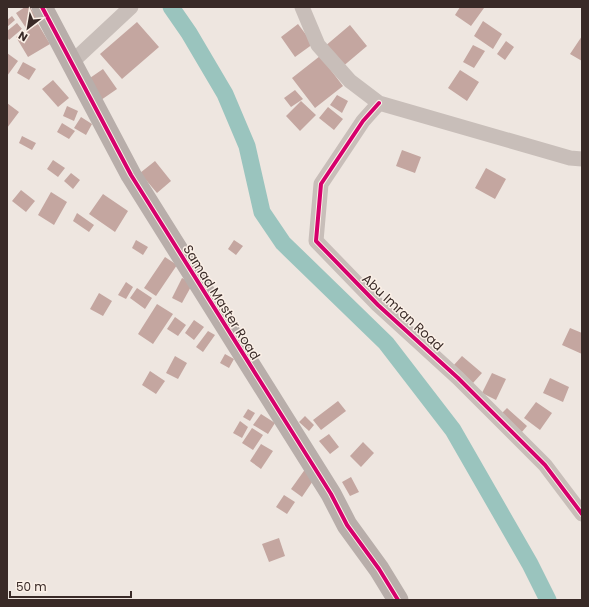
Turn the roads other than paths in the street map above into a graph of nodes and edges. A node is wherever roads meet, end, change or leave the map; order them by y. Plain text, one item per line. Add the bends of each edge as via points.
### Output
1 (42, 7) edge
2 (131, 7) edge
3 (302, 7) edge
4 (71, 63) junction
5 (380, 103) junction
6 (582, 159) edge
7 (582, 514) edge
8 (398, 600) edge

1 - 4 street, Samad Master Road
2 - 4 street
3 - 5 street via 318,45 350,81
4 - 8 street, Samad Master Road via 131,175 331,494 347,525
5 - 6 street via 570,158
5 - 7 street, Abu Imran Road via 363,121 321,184 316,240 378,305 458,378 544,465

